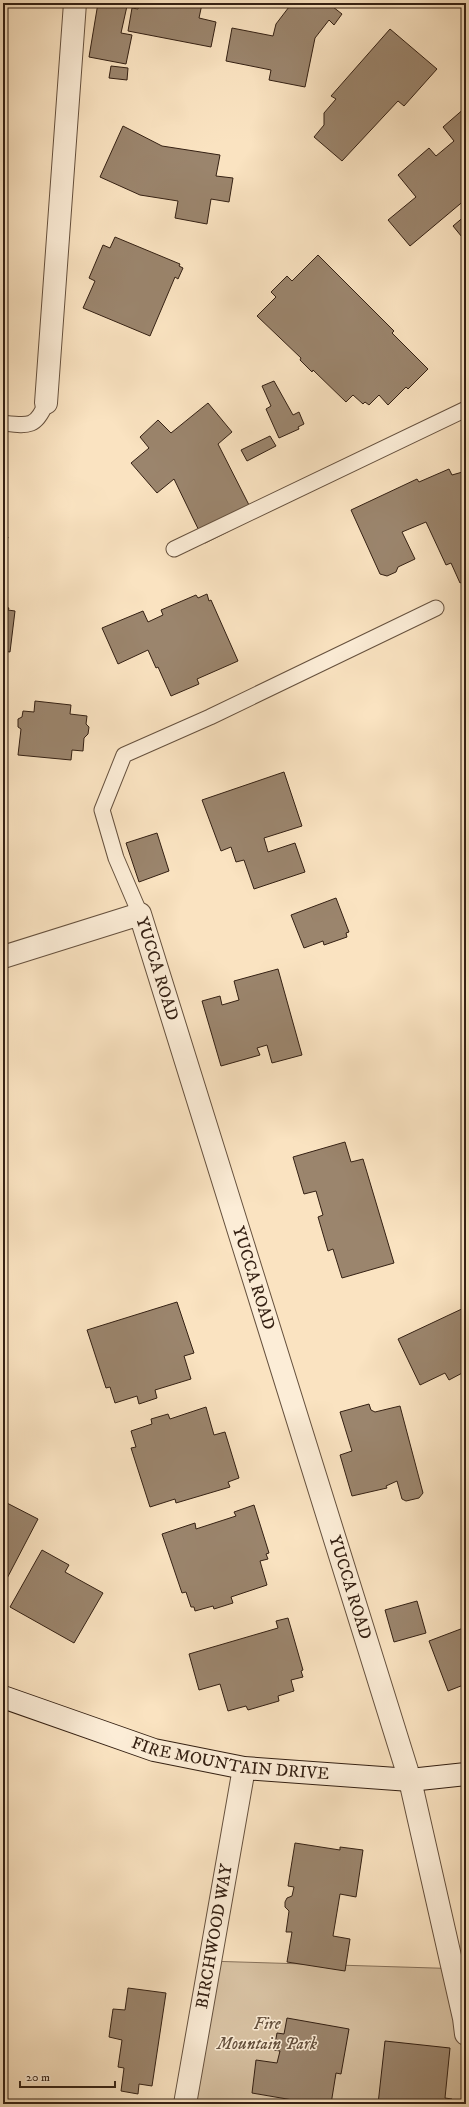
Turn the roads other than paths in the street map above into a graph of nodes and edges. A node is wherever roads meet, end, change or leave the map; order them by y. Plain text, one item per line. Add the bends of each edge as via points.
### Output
1 (76, 3) edge
2 (46, 403) joint
3 (466, 409) edge
4 (3, 423) edge
5 (174, 549) dead end
6 (436, 608) dead end
7 (140, 914) junction
8 (3, 956) edge
9 (3, 1697) edge
10 (244, 1768) junction
11 (466, 1774) edge
12 (410, 1780) junction
13 (466, 2034) edge
14 (184, 2104) edge

1 - 2 street
2 - 4 lane via 40,418 32,423
3 - 5 lane
6 - 7 lane via 210,717 124,755 102,810 116,858
7 - 8 street, YUCCA ROAD
7 - 12 street, YUCCA ROAD
9 - 10 street, FIRE MOUNTAIN DRIVE via 154,1750
10 - 12 street, FIRE MOUNTAIN DRIVE
10 - 14 street, BIRCHWOOD WAY
11 - 12 street, FIRE MOUNTAIN DRIVE
12 - 13 street, YUCCA ROAD

